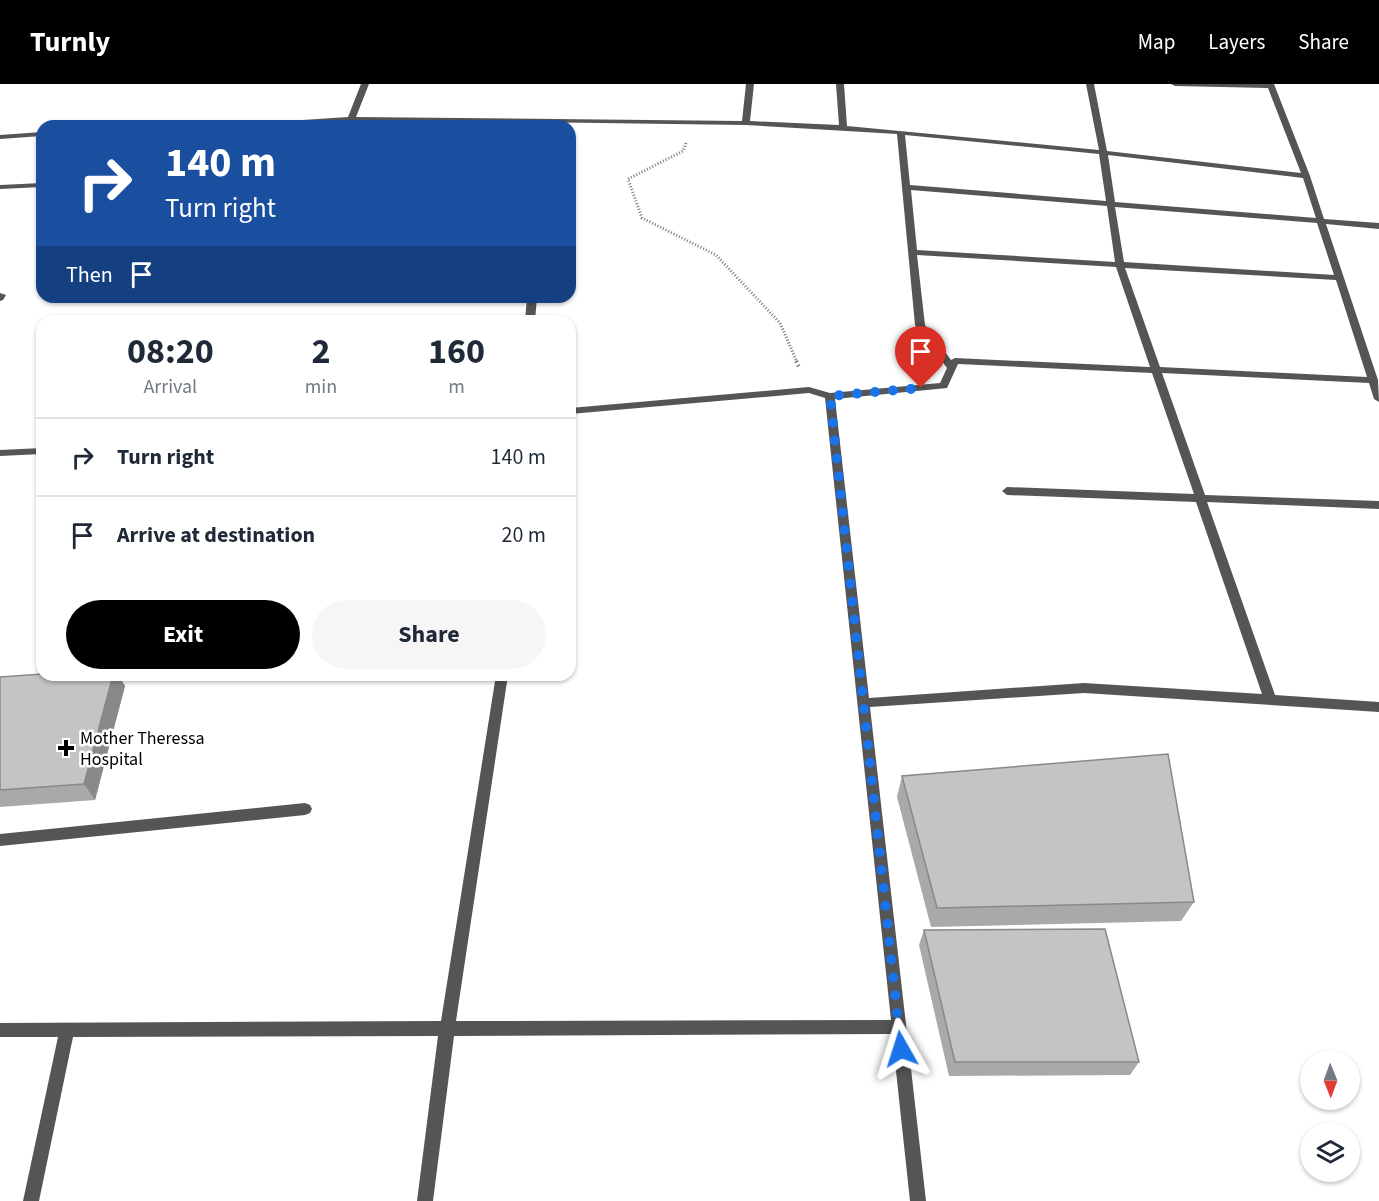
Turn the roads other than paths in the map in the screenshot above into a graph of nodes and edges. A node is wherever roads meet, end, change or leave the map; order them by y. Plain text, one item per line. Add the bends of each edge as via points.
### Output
1 (365, 84) edge
2 (750, 84) edge
3 (840, 84) edge
4 (1090, 84) edge
5 (1175, 84) edge
6 (1270, 85) edge
7 (351, 119) junction
8 (336, 120) edge
9 (401, 120) edge
10 (576, 123) edge
11 (746, 123) junction
12 (843, 128) junction
13 (901, 133) junction
14 (36, 134) edge
15 (0, 137) edge
16 (1103, 152) junction
17 (1306, 176) junction
18 (36, 184) edge
19 (0, 187) edge
20 (906, 187) junction
21 (1110, 203) junction
22 (1320, 220) junction
23 (1379, 226) edge
24 (913, 252) junction
25 (1120, 265) junction
26 (1339, 278) junction
27 (952, 368) junction
28 (1156, 370) junction
29 (1373, 380) junction
30 (830, 396) junction
31 (1379, 399) edge
32 (576, 410) edge
33 (36, 451) edge
34 (0, 453) edge
35 (1007, 491) dead end
36 (1200, 498) junction
37 (1379, 505) edge
38 (501, 681) edge
39 (1270, 700) junction
40 (863, 703) junction
41 (1379, 707) edge
42 (304, 808) dead end
43 (0, 840) edge
44 (899, 1027) junction
45 (447, 1028) junction
46 (0, 1030) edge
47 (67, 1030) junction
48 (31, 1201) edge
49 (426, 1201) edge
50 (918, 1201) edge

1 - 7 street
2 - 11 street
3 - 12 street
4 - 16 street
5 - 6 street
6 - 17 street
7 - 8 street
7 - 9 street
10 - 11 street
11 - 12 street
12 - 13 street
13 - 16 street
13 - 20 street
14 - 15 street
16 - 17 street
16 - 21 street
17 - 22 street
18 - 19 street
20 - 21 street
20 - 24 street
21 - 22 street
21 - 25 street
22 - 23 street
22 - 26 street
24 - 25 street
24 - 27 street via 920,325
25 - 26 street
25 - 28 street
26 - 29 street
27 - 28 street via 955,361
27 - 30 street via 944,386
28 - 29 street
28 - 36 street
29 - 31 street
30 - 32 street via 809,390
30 - 40 street
33 - 34 street
35 - 36 street
36 - 37 street
36 - 39 street
38 - 45 street
39 - 40 street via 1084,688
39 - 41 street
40 - 44 street
42 - 43 street
44 - 45 street
44 - 50 street
45 - 47 street
45 - 49 street
46 - 47 street
47 - 48 street

